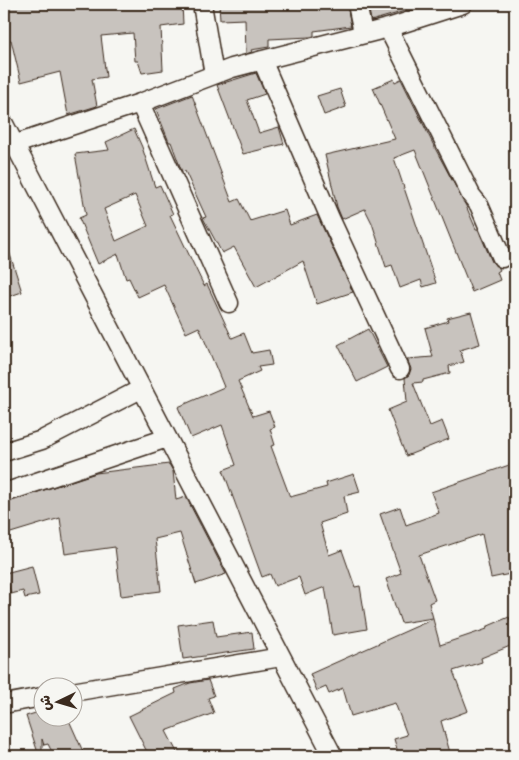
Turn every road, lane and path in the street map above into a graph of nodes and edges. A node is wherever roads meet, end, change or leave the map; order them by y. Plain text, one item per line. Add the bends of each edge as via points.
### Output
1 (202, 4) edge
2 (357, 4) edge
3 (463, 4) edge
4 (388, 28) junction
5 (363, 33) junction
6 (262, 60) junction
7 (214, 75) junction
8 (140, 103) junction
9 (4, 124) edge
10 (9, 146) edge
11 (502, 258) dead end
12 (229, 303) dead end
13 (400, 369) dead end
14 (141, 389) junction
15 (167, 438) junction
16 (4, 452) edge
17 (4, 493) edge
18 (282, 657) junction
19 (82, 690) edge
20 (32, 699) edge
21 (4, 704) edge
22 (333, 756) edge

1 - 7 street
2 - 5 street
3 - 4 street
4 - 5 street
4 - 11 street via 470,195 479,204
5 - 6 street
6 - 7 street
6 - 13 street
7 - 8 street
8 - 10 street
8 - 12 street
9 - 10 street
10 - 14 street
14 - 15 street
14 - 16 street via 42,440
15 - 17 street
15 - 18 street
18 - 19 street
18 - 22 street
20 - 21 street

